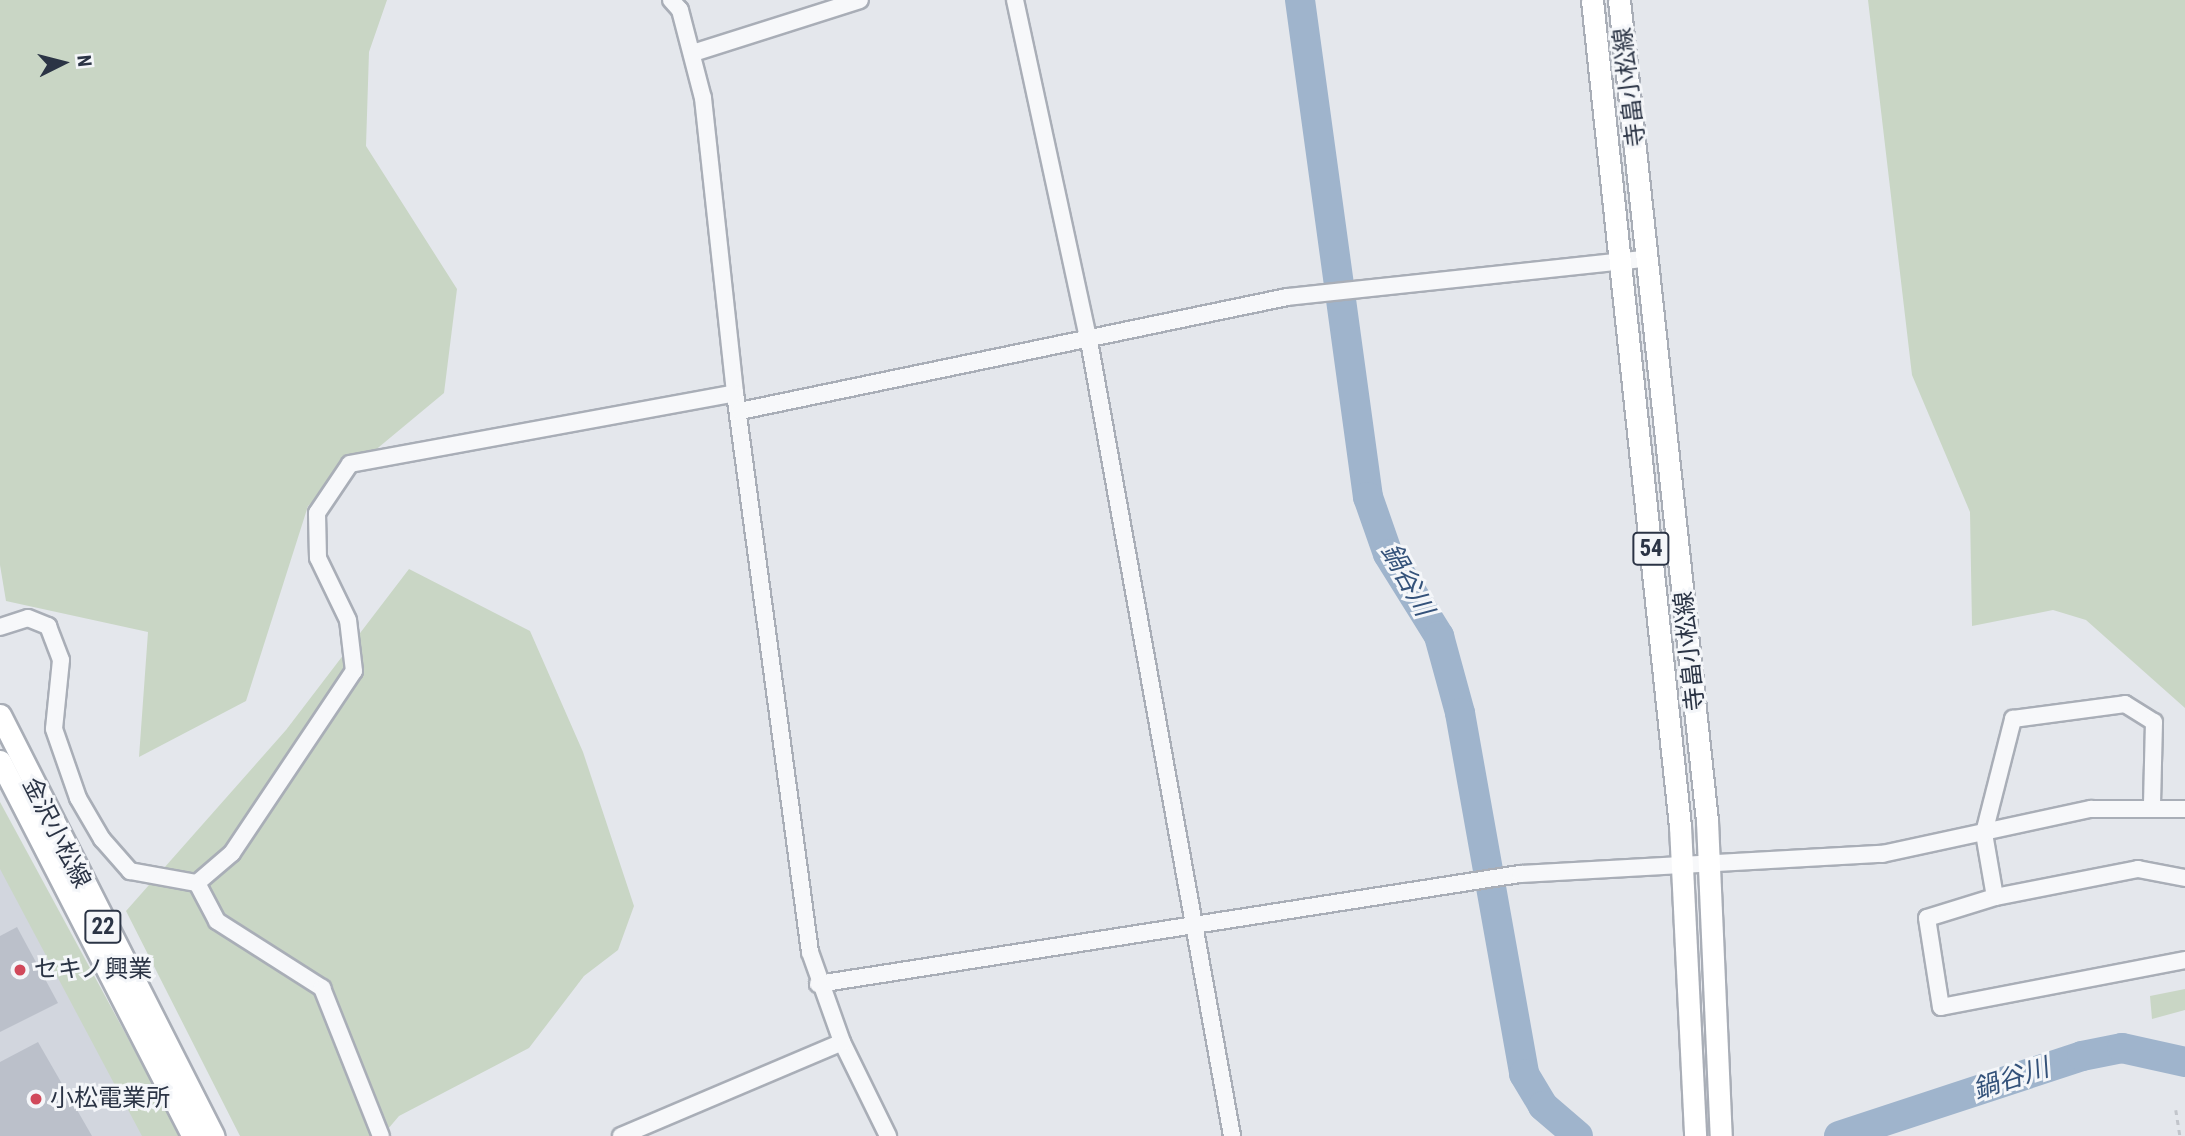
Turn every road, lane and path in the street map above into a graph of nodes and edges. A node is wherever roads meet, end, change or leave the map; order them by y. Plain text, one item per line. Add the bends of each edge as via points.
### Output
1 (671, 0) edge
2 (860, 0) edge
3 (1015, 0) edge
4 (1592, 0) edge
5 (1619, 0) edge
6 (693, 53) junction
7 (1649, 258) junction
8 (1621, 260) junction
9 (1089, 341) junction
10 (735, 393) junction
11 (740, 411) junction
12 (0, 627) edge
13 (0, 715) edge
14 (0, 761) edge
15 (2152, 805) junction
16 (2185, 809) edge
17 (1984, 833) junction
18 (1710, 860) junction
19 (1682, 862) junction
20 (2185, 878) edge
21 (197, 883) junction
22 (1995, 897) junction
23 (1195, 923) junction
24 (2185, 960) edge
25 (818, 984) junction
26 (842, 1042) junction
27 (2175, 1110) dead end
28 (193, 1136) edge
29 (214, 1136) edge
30 (381, 1136) edge
31 (621, 1136) edge
32 (888, 1136) edge
33 (1233, 1136) edge
34 (1695, 1136) edge
35 (1721, 1136) edge
36 (2180, 1136) edge

1 - 6 street
2 - 6 street
3 - 9 street
4 - 8 main road, 寺畠小松線 / 54
5 - 7 main road, 寺畠小松線 / 54
6 - 10 street
7 - 8 street
7 - 18 main road, 寺畠小松線 / 54
8 - 9 street via 1287,297
8 - 19 main road, 寺畠小松線 / 54
9 - 11 street
9 - 23 street
10 - 11 street
10 - 21 street via 350,464 317,513 318,558 348,620 355,671 232,853
11 - 25 street
12 - 21 street via 28,618 48,626 61,660 54,729 78,798 102,839 130,871
13 - 29 main road, 金沢小松線 / 22
14 - 28 main road, 金沢小松線 / 22
15 - 16 street
15 - 17 street via 2091,809
15 - 17 street via 2154,722 2125,704 2013,719
17 - 18 street via 1882,854
17 - 22 street
18 - 19 street
18 - 35 main road, 寺畠小松線 / 54
19 - 23 street via 1520,874
19 - 34 main road, 寺畠小松線 / 54
20 - 22 street via 2138,869
21 - 30 street via 217,921 322,988
22 - 24 street via 1927,918 1941,1007
23 - 25 street
23 - 33 street
25 - 26 street
26 - 31 street
26 - 32 street
27 - 36 path

